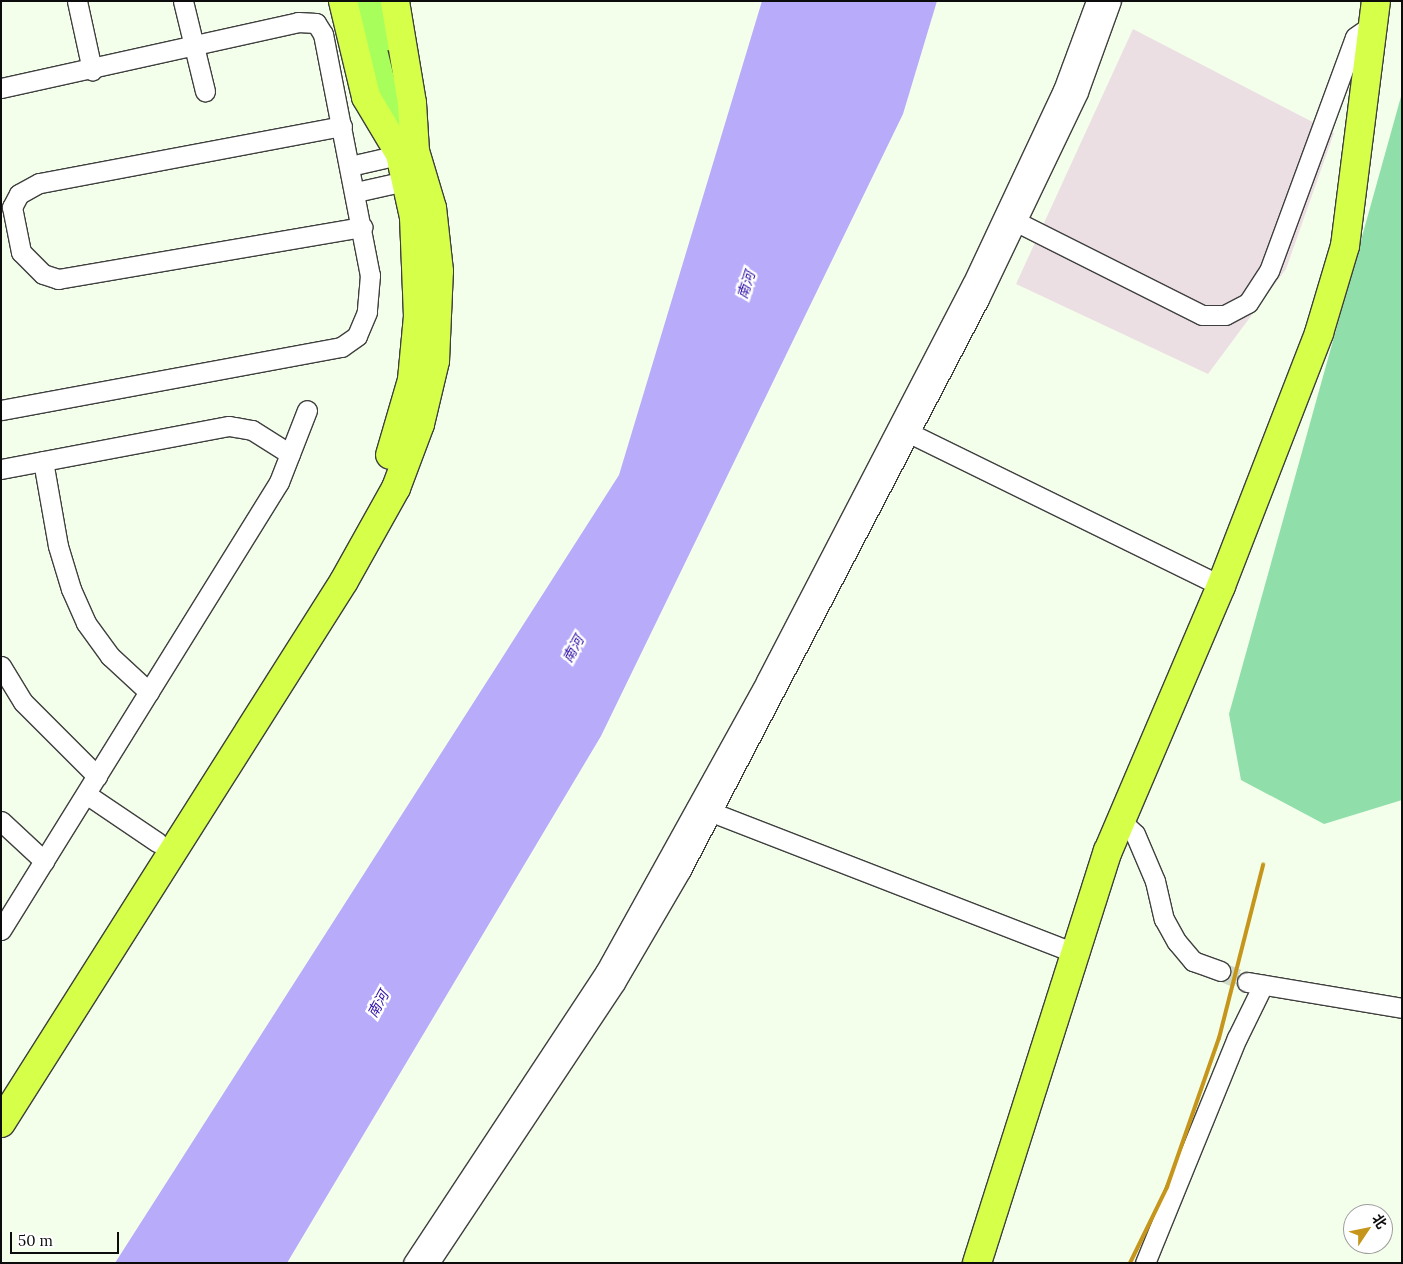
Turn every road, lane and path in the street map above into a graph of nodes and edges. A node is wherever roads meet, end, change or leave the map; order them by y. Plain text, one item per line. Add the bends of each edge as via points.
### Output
1 (77, 1) edge
2 (183, 1) edge
3 (343, 1) edge
4 (363, 1) edge
5 (380, 1) edge
6 (395, 1) edge
7 (1096, 1) edge
8 (1111, 1) edge
9 (1374, 13) edge
10 (194, 46) junction
11 (92, 70) junction
12 (1, 88) edge
13 (205, 91) dead end
14 (342, 126) junction
15 (408, 153) junction
16 (350, 166) junction
17 (415, 179) junction
18 (356, 192) junction
19 (1010, 218) junction
20 (363, 227) junction
21 (1, 410) edge
22 (307, 410) dead end
23 (904, 431) junction
24 (290, 454) junction
25 (42, 461) junction
26 (1, 469) edge
27 (1216, 584) junction
28 (1, 666) edge
29 (149, 692) junction
30 (97, 776) junction
31 (86, 794) junction
32 (704, 809) junction
33 (1, 821) edge
34 (1121, 821) junction
35 (157, 842) junction
36 (44, 862) junction
37 (1, 930) edge
38 (1069, 951) junction
39 (1220, 971) tunnel mouth
40 (1402, 1008) edge
41 (1, 1090) edge
42 (1, 1123) edge
43 (413, 1263) edge
44 (430, 1263) edge
45 (961, 1263) edge
46 (976, 1263) edge
47 (1145, 1263) edge

1 - 11 street
2 - 10 street
3 - 15 highway via 366,98
4 - 15 main road
5 - 15 main road
6 - 15 highway via 412,103
7 - 19 street
8 - 19 street via 1078,92
9 - 19 street via 1355,36 1269,271 1248,303 1225,316 1202,315
9 - 27 highway via 1345,246 1319,333 1262,485
10 - 11 street
10 - 13 street
10 - 14 street via 298,22 316,24 323,34
11 - 12 street
14 - 16 street
14 - 20 street via 39,184 19,194 12,207 21,252 43,274 58,279
15 - 16 street
15 - 17 highway
16 - 18 street
17 - 18 street
17 - 35 highway via 418,316 412,380 396,440 368,507
17 - 42 highway via 432,208 439,271 435,361 420,424 396,488 344,581
18 - 20 street
19 - 23 street
20 - 21 street via 370,275 367,312 357,336 341,347
22 - 24 street
23 - 27 street
23 - 32 street via 766,682
24 - 25 street via 252,430 229,426
24 - 29 street via 279,482
25 - 26 street
25 - 29 street via 58,546 74,598 86,623 110,656
27 - 34 highway
27 - 38 highway via 1099,842
28 - 30 street via 23,702
29 - 30 street
30 - 31 street
31 - 35 street
31 - 36 street
32 - 38 street
32 - 43 street via 605,972
32 - 44 street via 615,983
33 - 36 street
34 - 38 highway
34 - 39 street via 1134,834 1155,881 1164,919 1177,942 1193,961
35 - 41 highway
36 - 37 street
38 - 45 highway
38 - 46 highway
40 - 47 street via 1255,983 1237,1038

